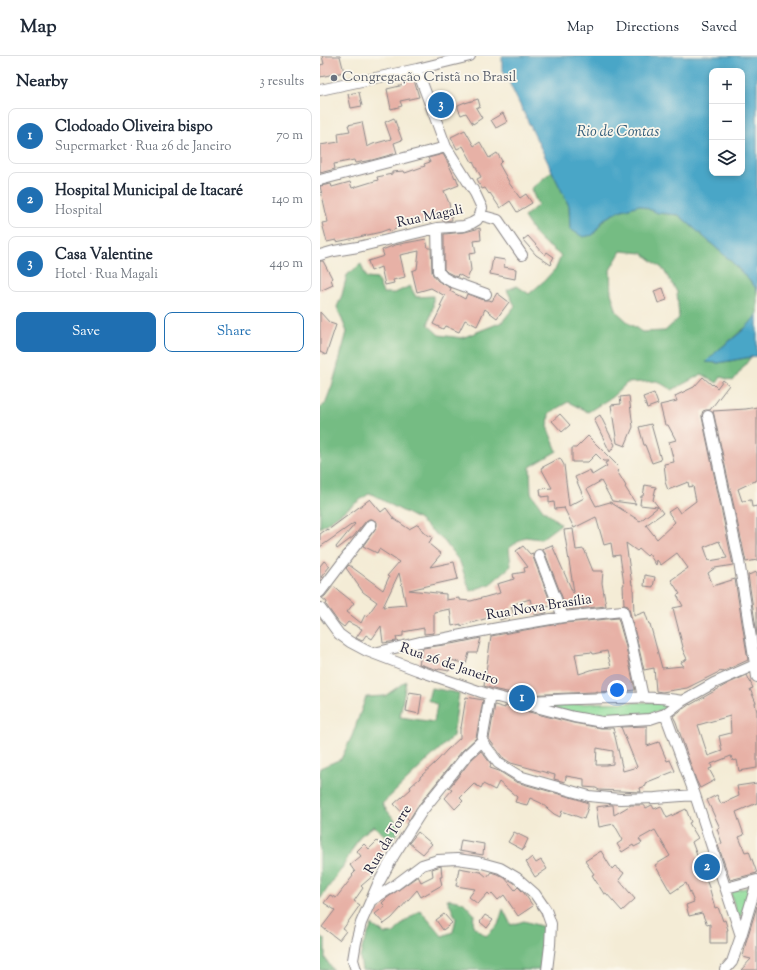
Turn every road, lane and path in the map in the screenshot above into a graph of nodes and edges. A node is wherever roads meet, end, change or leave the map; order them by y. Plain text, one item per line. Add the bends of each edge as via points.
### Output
1 (470, 56) edge
2 (417, 69) junction
3 (320, 90) edge
4 (446, 147) junction
5 (320, 180) edge
6 (480, 215) junction
7 (437, 228) junction
8 (320, 255) edge
9 (522, 255) dead end
10 (486, 294) dead end
11 (708, 416) dead end
12 (371, 525) dead end
13 (539, 555) dead end
14 (320, 592) edge
15 (320, 608) edge
16 (563, 617) junction
17 (374, 653) junction
18 (756, 664) edge
19 (757, 677) edge
20 (490, 695) junction
21 (643, 697) junction
22 (682, 701) junction
23 (516, 702) junction
24 (665, 714) junction
25 (482, 741) junction
26 (695, 795) junction
27 (757, 881) edge
28 (726, 888) junction
29 (372, 900) junction
30 (741, 936) junction
31 (353, 967) edge
32 (548, 970) edge
33 (725, 970) edge

1 - 2 street
2 - 3 street
2 - 4 street, Rua Magali
4 - 5 street
4 - 6 street, Rua Magali via 475,193 482,208
6 - 7 street, Rua Magali via 477,220 464,226
6 - 9 street via 498,220
7 - 8 street, Rua Magali
7 - 10 street via 438,271 443,277
11 - 18 street via 739,561
12 - 14 street
13 - 16 street
15 - 17 street, Rua 26 de Janeiro via 339,634 366,651
16 - 17 street, Rua Nova Brasília via 420,642
16 - 21 street, Rua Nova Brasília via 623,611
17 - 20 street, Rua 26 de Janeiro
18 - 19 street
18 - 22 street
20 - 23 street, Rua 26 de Janeiro
20 - 25 street
21 - 22 street, Rua 26 de Janeiro
21 - 23 street, Rua 26 de Janeiro
22 - 24 street, Rua 26 de Janeiro
23 - 24 street, Rua 26 de Janeiro via 602,722 650,719
24 - 26 street
25 - 26 street via 498,762 519,776 589,796 620,799
25 - 29 street, Rua da Torre via 467,755 422,811 378,884
26 - 28 street
27 - 28 street
27 - 30 street
28 - 30 street
29 - 31 street, Rua da Torre via 361,923
29 - 32 street via 422,865 438,860 457,859 500,868 529,888 546,910 551,924
30 - 33 street via 732,962

